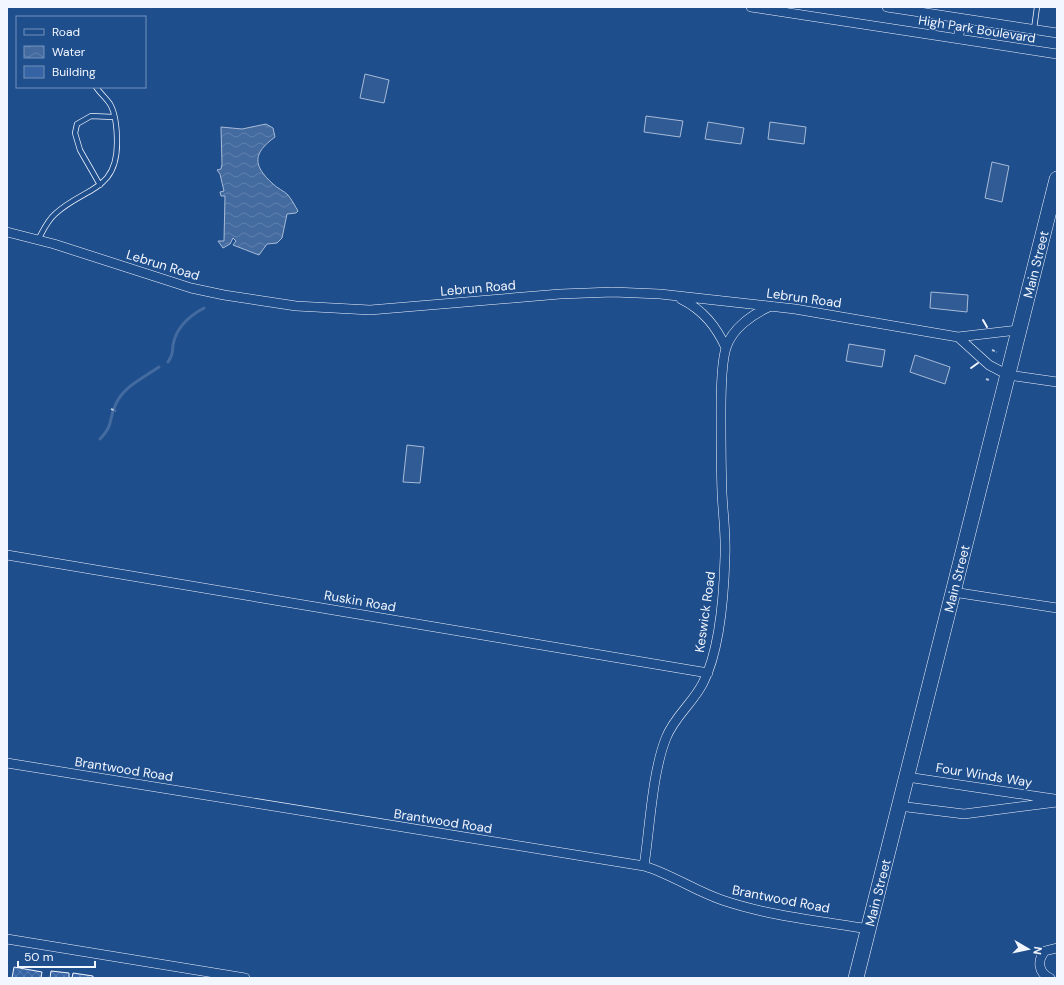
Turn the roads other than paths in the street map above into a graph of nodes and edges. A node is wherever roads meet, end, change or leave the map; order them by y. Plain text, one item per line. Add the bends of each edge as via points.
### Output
1 (751, 7) edge
2 (887, 7) edge
3 (1037, 7) edge
4 (962, 19) junction
5 (1034, 29) junction
6 (1057, 32) edge
7 (958, 39) junction
8 (1057, 54) edge
9 (97, 88) edge
10 (114, 116) junction
11 (1057, 179) edge
12 (100, 185) junction
13 (7, 232) edge
14 (38, 240) junction
15 (676, 296) junction
16 (771, 306) junction
17 (1018, 330) junction
18 (958, 337) junction
19 (726, 348) junction
20 (1008, 375) junction
21 (1057, 382) edge
22 (7, 555) edge
23 (953, 592) junction
24 (1057, 608) edge
25 (708, 673) junction
26 (7, 763) edge
27 (907, 777) junction
28 (1057, 800) edge
29 (899, 806) junction
30 (644, 866) junction
31 (869, 929) junction
32 (7, 939) edge
33 (1057, 948) edge
34 (244, 978) edge
35 (856, 978) edge
36 (1048, 978) edge

1 - 7 street, High Park Boulevard
2 - 4 street, High Park Boulevard
3 - 5 lane
4 - 5 street, High Park Boulevard
4 - 7 street
5 - 6 street, High Park Boulevard
7 - 8 street, High Park Boulevard
9 - 10 lane via 110,104
10 - 12 lane via 117,128 117,156 110,175
10 - 12 lane via 91,116 78,124 75,133 80,150
11 - 17 main road, Main Street
12 - 14 lane via 55,214 46,224
13 - 14 street, Lebrun Road
14 - 15 street, Lebrun Road via 191,288 231,297 296,306 370,310 613,292
15 - 16 street, Lebrun Road
15 - 19 street via 707,316
16 - 18 street, Lebrun Road
16 - 19 street, Keswick Road via 744,322
17 - 18 street, Lebrun Road
17 - 20 main road, Main Street
18 - 20 street via 985,362
19 - 25 street, Keswick Road via 721,390 724,589
20 - 21 street
20 - 23 main road, Main Street
22 - 25 street, Ruskin Road
23 - 24 street
23 - 27 main road, Main Street
25 - 30 street, Keswick Road via 697,694 673,723 666,738 658,765
26 - 30 street, Brantwood Road
27 - 28 street, Four Winds Way
27 - 29 main road, Main Street
28 - 29 street, Four Winds Way via 954,814
29 - 31 main road, Main Street
30 - 31 street, Brantwood Road via 656,869 721,900 754,910
31 - 35 main road, Main Street
32 - 34 street
33 - 36 street via 1045,951 1040,959 1040,969

